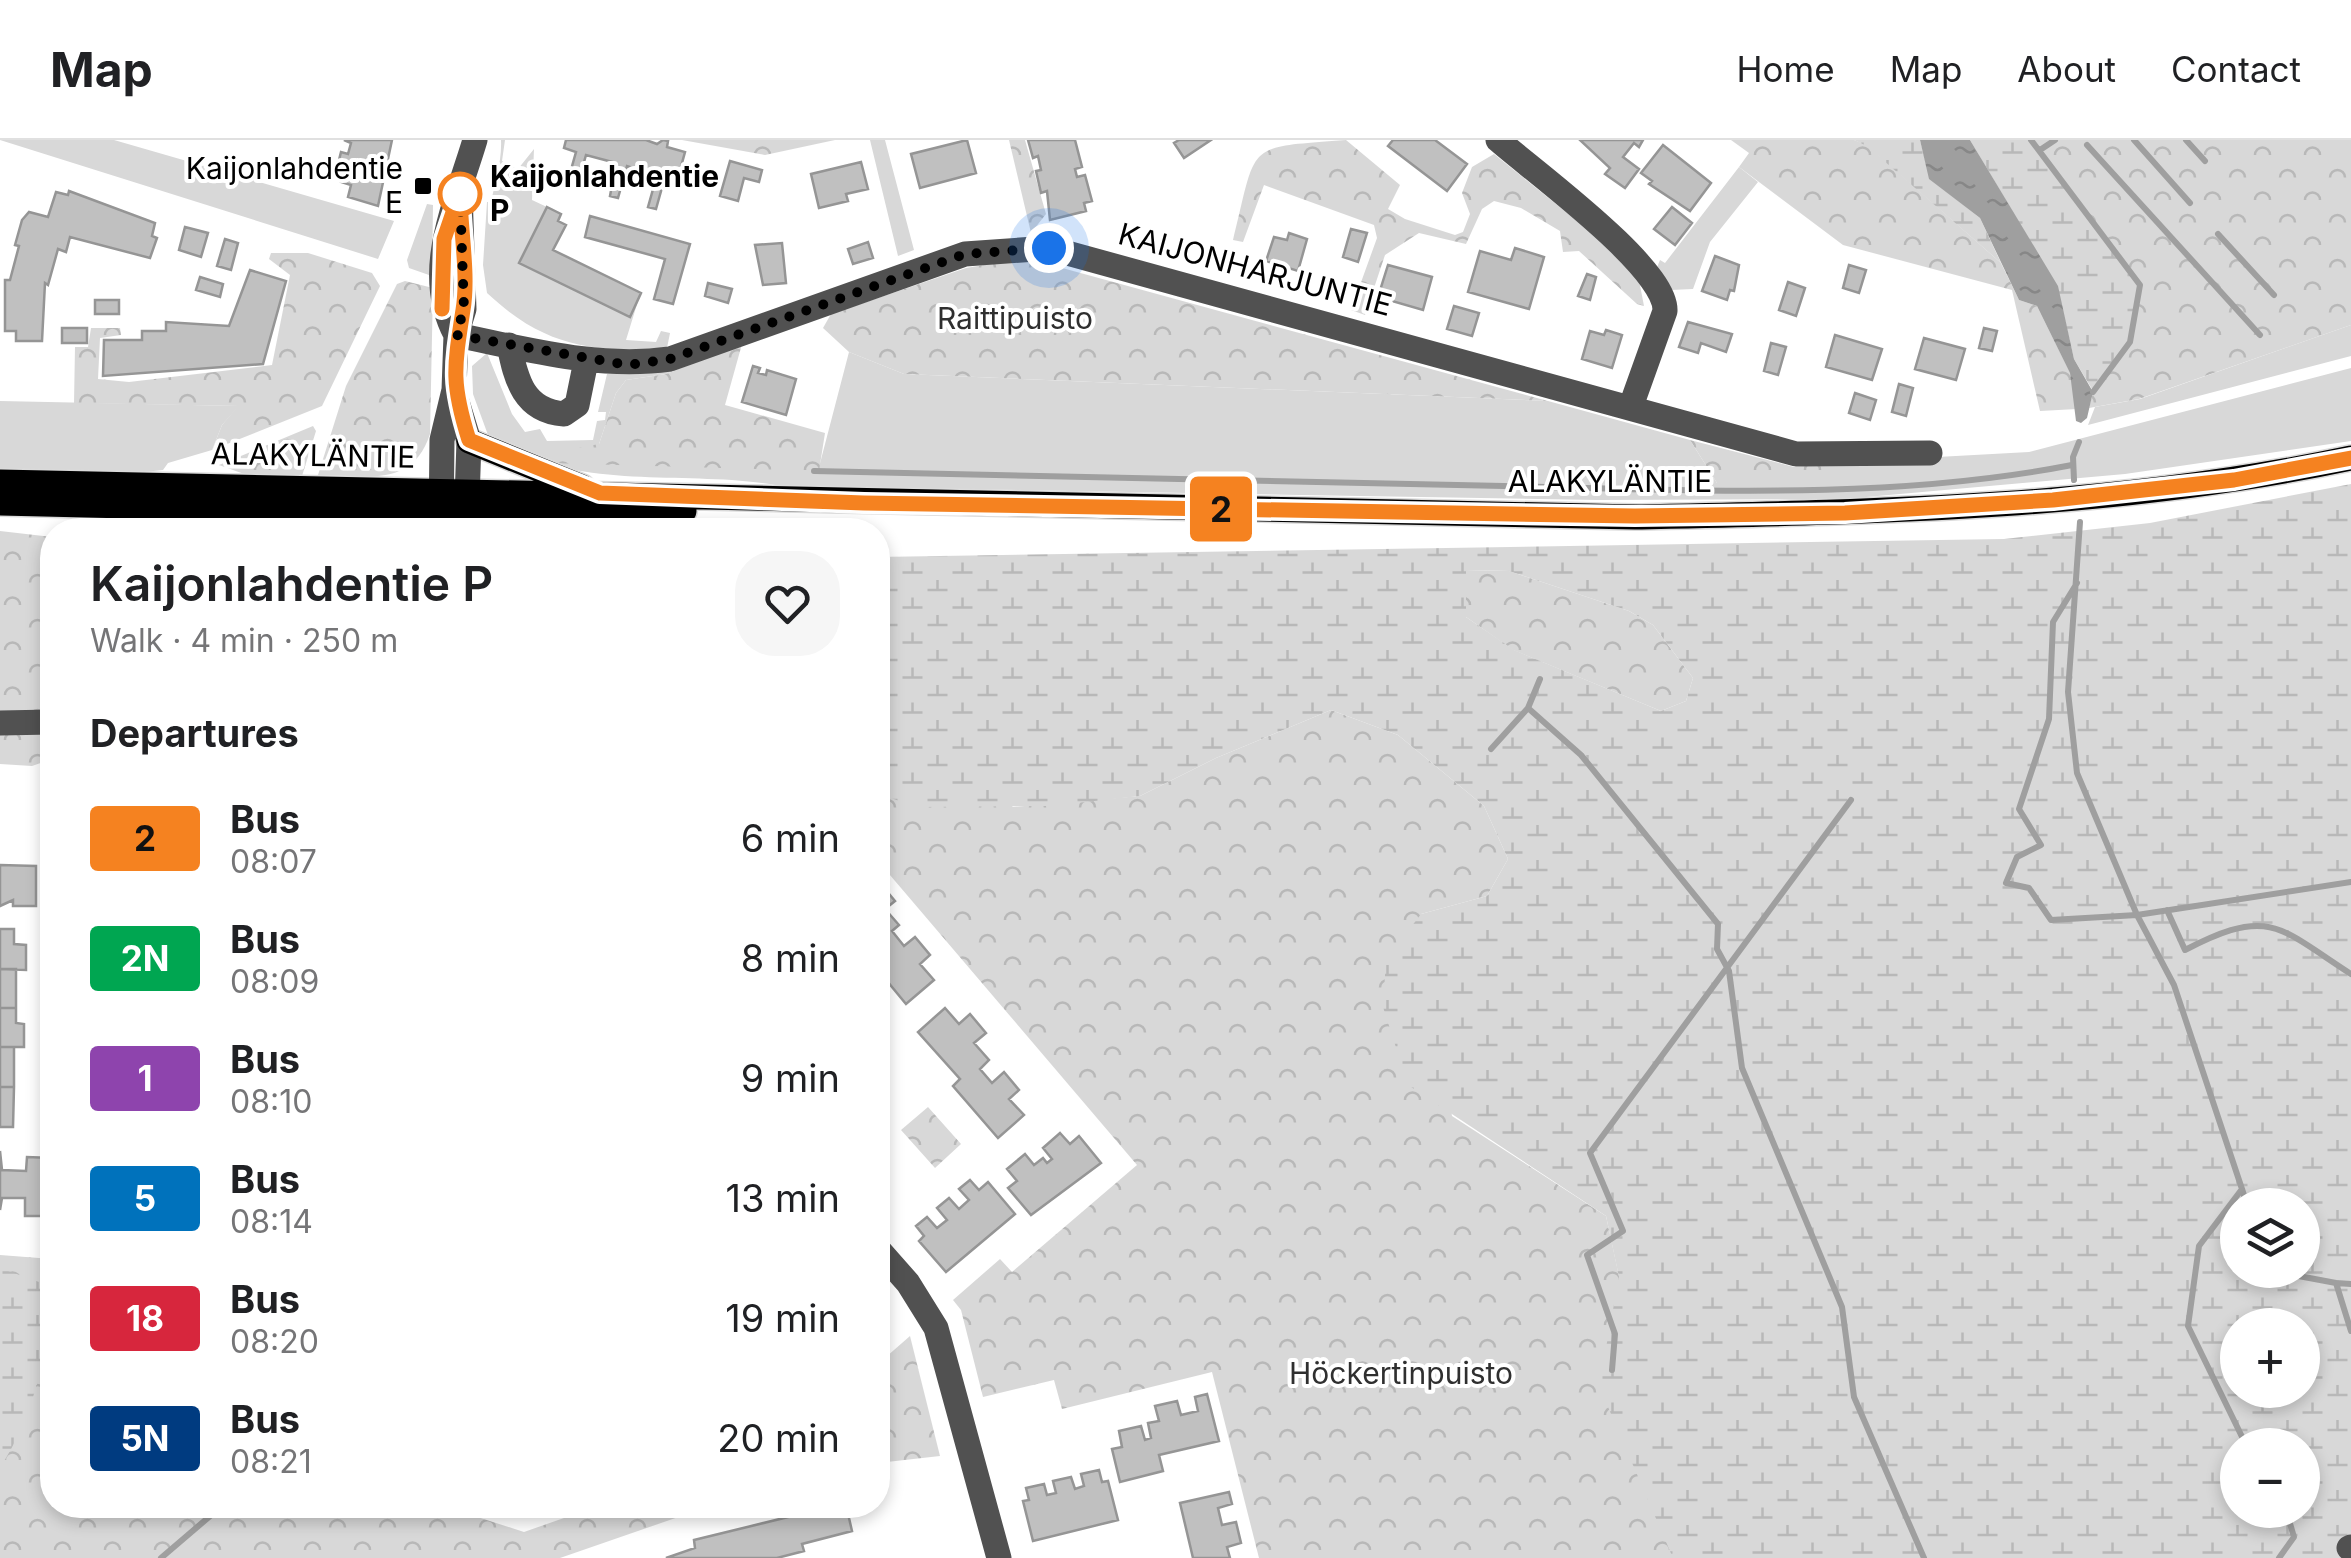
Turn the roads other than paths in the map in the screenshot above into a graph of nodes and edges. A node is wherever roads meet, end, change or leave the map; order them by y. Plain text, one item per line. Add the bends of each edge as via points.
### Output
1 (475, 140) edge
2 (1498, 140) edge
3 (456, 335) junction
4 (508, 345) junction
5 (586, 361) junction
6 (454, 390) junction
7 (1631, 406) junction
8 (469, 440) junction
9 (1930, 453) dead end
10 (2351, 458) edge
11 (0, 482) edge
12 (600, 493) junction
13 (0, 503) edge
14 (864, 503) junction
15 (454, 512) edge
16 (40, 722) edge
17 (0, 723) edge
18 (890, 1263) edge
19 (999, 1558) edge

1 - 3 street via 444,239 442,309
2 - 7 street via 1596,223 1665,297
3 - 4 street, KAIJONHARJUNTIE
3 - 6 street
4 - 5 street, KAIJONHARJUNTIE
4 - 5 street via 525,396 547,413 564,414 577,405
5 - 7 street, KAIJONHARJUNTIE via 670,359 965,254 1049,248
6 - 8 street
6 - 15 street via 442,440
7 - 9 street, KAIJONHARJUNTIE via 1796,454
8 - 12 main road
8 - 15 street
10 - 14 main road, ALAKYLÄNTIE via 2234,480 2053,500 1845,513 1635,516
11 - 15 main road, ALAKYLÄNTIE
12 - 14 main road, ALAKYLÄNTIE
12 - 15 main road, ALAKYLÄNTIE
13 - 15 main road, ALAKYLÄNTIE
14 - 15 main road, ALAKYLÄNTIE
16 - 17 street
18 - 19 street via 936,1328

